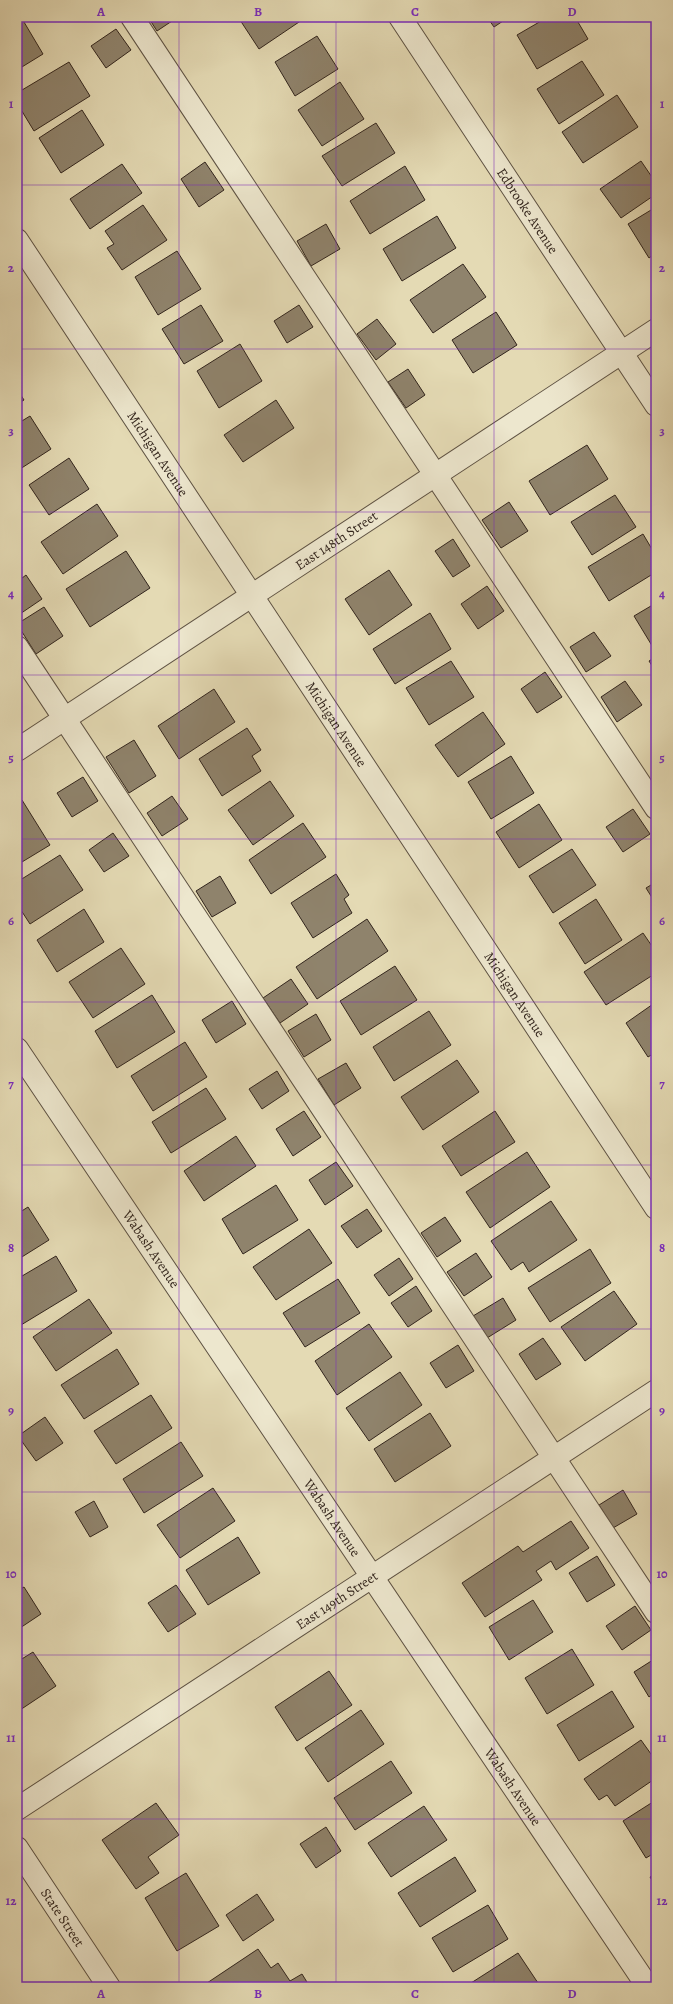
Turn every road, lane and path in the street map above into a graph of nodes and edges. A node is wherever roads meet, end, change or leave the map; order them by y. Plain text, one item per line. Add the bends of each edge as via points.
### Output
1 (132, 17) edge
2 (400, 17) edge
3 (17, 240) edge
4 (656, 330) edge
5 (622, 353) junction
6 (656, 405) edge
7 (436, 476) junction
8 (252, 596) junction
9 (17, 648) edge
10 (65, 719) junction
11 (17, 750) edge
12 (656, 808) edge
13 (17, 1049) edge
14 (656, 1208) edge
15 (656, 1391) edge
16 (554, 1458) junction
17 (371, 1577) junction
18 (656, 1612) edge
19 (17, 1808) edge
20 (17, 1848) edge
21 (109, 1987) edge
22 (648, 1987) edge

1 - 7 street
2 - 5 street, Edbrooke Avenue
3 - 8 street, Michigan Avenue
4 - 5 street, East 148th Street
5 - 6 street, Edbrooke Avenue
5 - 7 street, East 148th Street
7 - 8 street, East 148th Street
7 - 12 street
8 - 10 street, East 148th Street
8 - 14 street, Michigan Avenue
9 - 10 street
10 - 11 street, East 148th Street
10 - 16 street
13 - 17 street, Wabash Avenue
15 - 16 street, East 149th Street
16 - 17 street, East 149th Street
16 - 18 street
17 - 19 street, East 149th Street
17 - 22 street, Wabash Avenue
20 - 21 street, State Street

